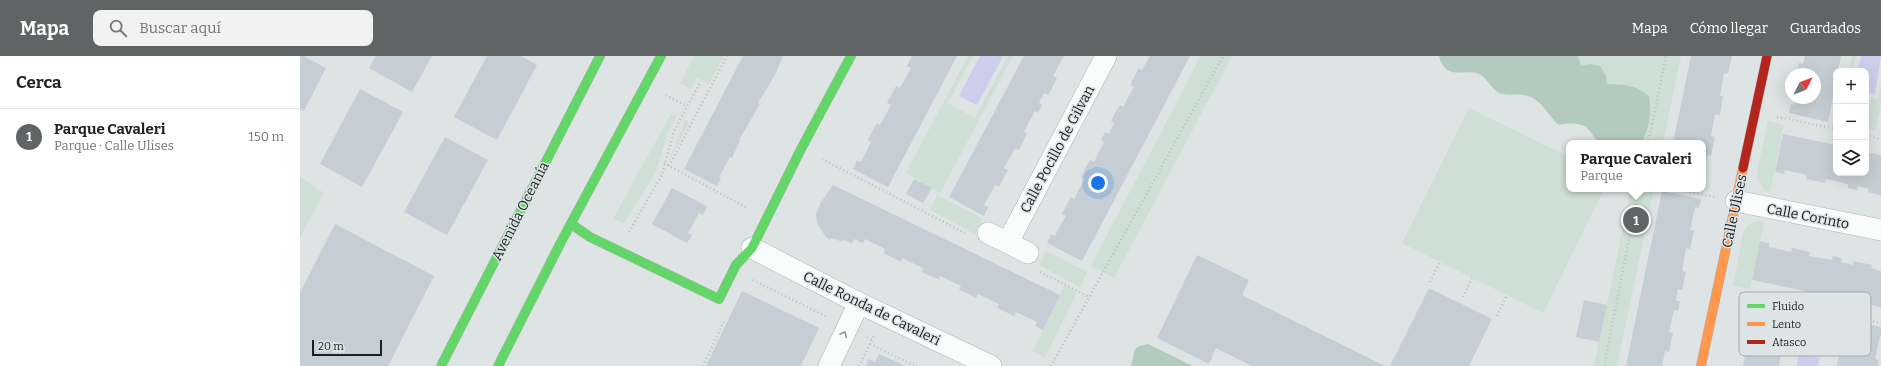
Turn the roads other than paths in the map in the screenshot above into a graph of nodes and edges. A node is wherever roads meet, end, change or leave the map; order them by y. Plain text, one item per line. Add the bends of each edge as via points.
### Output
1 (600, 56) edge
2 (661, 56) edge
3 (851, 56) edge
4 (1106, 56) edge
5 (1767, 56) edge
6 (1736, 201) junction
7 (571, 224) junction
8 (1881, 230) edge
9 (988, 233) road end
10 (1008, 242) junction
11 (752, 248) junction
12 (1028, 253) road end
13 (859, 303) junction
14 (441, 366) edge
15 (498, 366) edge
16 (829, 366) edge
17 (991, 366) edge
18 (1701, 366) edge

1 - 14 street, Avenida Oceanía
2 - 7 street
3 - 11 street
4 - 10 street, Calle Pocillo de Gilvan
5 - 6 street, Calle Ulises
6 - 8 street, Calle Corinto
6 - 18 street, Calle Ulises
7 - 11 street via 590,237 719,299 736,264
7 - 15 street
9 - 10 street
10 - 12 street
11 - 13 street, Calle Ronda de Cavaleri
16 -> 13 street
13 - 17 street, Calle Ronda de Cavaleri

